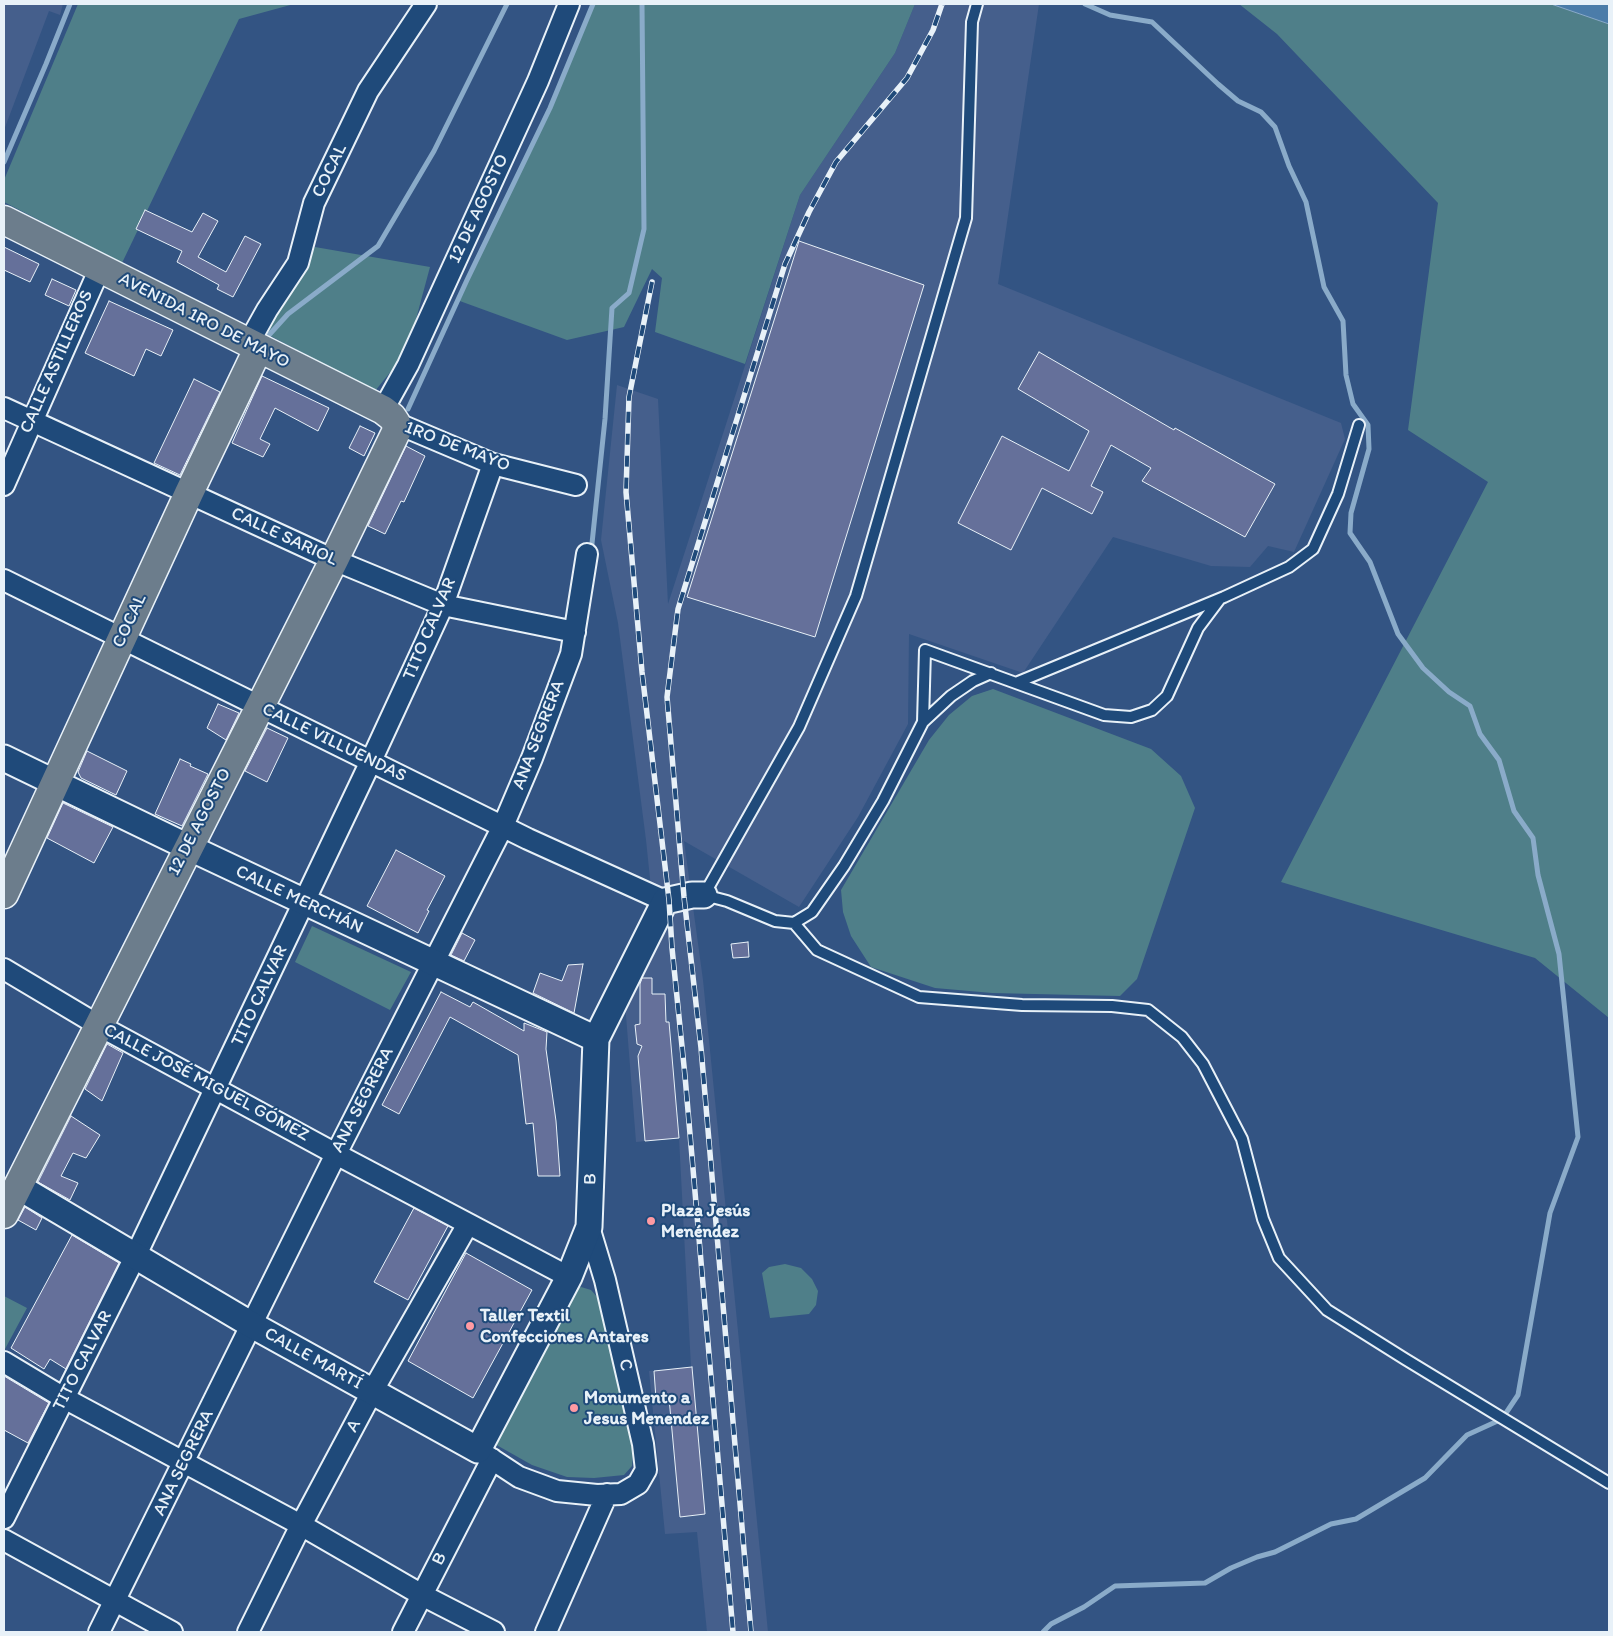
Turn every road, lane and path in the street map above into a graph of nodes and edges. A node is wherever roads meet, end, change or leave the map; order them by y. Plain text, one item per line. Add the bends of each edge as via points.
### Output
1 (426, 4) edge
2 (569, 4) edge
3 (977, 4) edge
4 (4, 220) edge
5 (100, 268) junction
6 (253, 346) junction
7 (4, 408) edge
8 (31, 421) junction
9 (392, 421) junction
10 (1359, 425) dead end
11 (493, 464) junction
12 (4, 485) edge
13 (576, 485) dead end
14 (189, 493) junction
15 (587, 554) dead end
16 (334, 560) junction
17 (4, 580) edge
18 (1220, 599) junction
19 (443, 605) junction
20 (576, 632) junction
21 (123, 638) junction
22 (990, 673) junction
23 (1018, 682) junction
24 (260, 706) junction
25 (923, 722) junction
26 (4, 758) edge
27 (371, 761) junction
28 (54, 782) junction
29 (503, 826) junction
30 (188, 847) junction
31 (4, 894) edge
32 (704, 895) junction
33 (667, 901) junction
34 (304, 902) junction
35 (794, 923) junction
36 (432, 962) junction
37 (4, 970) edge
38 (98, 1025) junction
39 (596, 1039) junction
40 (216, 1088) junction
41 (336, 1154) junction
42 (18, 1186) junction
43 (4, 1214) edge
44 (468, 1224) junction
45 (589, 1227) junction
46 (135, 1257) junction
47 (569, 1277) junction
48 (252, 1325) junction
49 (4, 1362) edge
50 (372, 1392) junction
51 (64, 1398) junction
52 (485, 1454) junction
53 (184, 1462) junction
54 (1609, 1482) edge
55 (614, 1494) junction
56 (4, 1518) edge
57 (301, 1525) junction
58 (4, 1540) edge
59 (422, 1595) junction
60 (115, 1601) junction
61 (99, 1632) edge
62 (172, 1632) edge
63 (248, 1632) edge
64 (403, 1632) edge
65 (494, 1632) edge
66 (546, 1632) edge

1 - 6 street, COCAL via 368,91 314,203 298,263 267,310
2 - 9 street, 12 DE AGOSTO via 538,81 408,365
3 - 32 lane via 972,22 966,218 856,596 799,727
4 - 5 main road, AVENIDA 1RO DE MAYO
5 - 6 main road, AVENIDA 1RO DE MAYO
5 - 8 street, CALLE ASTILLEROS
6 - 9 main road, AVENIDA 1RO DE MAYO
6 - 14 main road, COCAL
7 - 8 street, CALLE SARIOL
8 - 12 street, CALLE ASTILLEROS
8 - 14 street, CALLE SARIOL
9 - 11 street, 1RO DE MAYO
9 - 16 main road, 12 DE AGOSTO
10 - 18 lane via 1338,494 1313,549 1289,567
11 - 13 street, 1RO DE MAYO
11 - 19 street, TITO CALVAR
14 - 16 street, CALLE SARIOL
14 - 21 main road, COCAL
15 - 20 street, ANA SEGRERA
16 - 19 street, CALLE SARIOL
16 - 24 main road, 12 DE AGOSTO
17 - 21 street, CALLE VILLUENDAS
18 - 23 lane
18 - 23 lane via 1198,628 1167,696 1152,710 1131,717 1104,714
19 - 20 street, CALLE SARIOL
19 - 27 street, TITO CALVAR
20 - 29 street, ANA SEGRERA via 536,749
21 - 24 street, CALLE VILLUENDAS
21 - 28 main road, COCAL
22 - 23 lane
22 - 25 lane via 951,696
22 - 25 lane via 925,650
24 - 27 street, CALLE VILLUENDAS
24 - 30 main road, 12 DE AGOSTO
25 - 35 lane via 884,801 844,866 812,912
26 - 28 street, CALLE MERCHÁN
27 - 29 street, CALLE VILLUENDAS
27 - 34 street, TITO CALVAR
28 - 30 street, CALLE MERCHÁN
28 - 31 main road, COCAL
29 - 33 street, CALLE VILLUENDAS
29 - 36 street, ANA SEGRERA
30 - 34 street, CALLE MERCHÁN
30 - 38 main road, 12 DE AGOSTO
32 - 33 street
32 - 35 lane via 775,922
33 - 39 street, B
34 - 36 street, CALLE MERCHÁN
34 - 40 street, TITO CALVAR
35 - 54 lane via 817,950 919,998 1148,1010 1182,1037 1204,1064 1242,1140 1263,1219 1279,1258 1327,1310
36 - 39 street, CALLE MERCHÁN
36 - 41 street, ANA SEGRERA
37 - 38 street, CALLE JOSÉ MIGUEL GÓMEZ
38 - 40 street, CALLE JOSÉ MIGUEL GÓMEZ
38 - 42 main road, 12 DE AGOSTO
39 - 45 street, B
40 - 41 street, CALLE JOSÉ MIGUEL GÓMEZ
40 - 46 street, TITO CALVAR
41 - 44 street, CALLE JOSÉ MIGUEL GÓMEZ
41 - 48 street, ANA SEGRERA
42 - 43 main road, 12 DE AGOSTO
42 - 46 street, CALLE MARTÍ
44 - 47 street, CALLE JOSÉ MIGUEL GÓMEZ
44 - 50 street, A
45 - 47 street, B
45 - 55 street, C via 644,1444 646,1470 638,1484
46 - 48 street, CALLE MARTÍ
46 - 51 street, TITO CALVAR
47 - 52 street, B
48 - 50 street, CALLE MARTÍ
48 - 53 street, ANA SEGRERA
49 - 51 street
50 - 52 street, CALLE MARTÍ
50 - 57 street, A
51 - 53 street
51 - 56 street, TITO CALVAR
52 - 55 street, CALLE MARTÍ via 519,1477 557,1492
52 - 59 street, B
53 - 57 street
53 - 60 street, ANA SEGRERA
55 - 66 street, C
57 - 59 street
57 - 63 street, A
58 - 60 street
59 - 64 street, B
59 - 65 street
60 - 61 street, ANA SEGRERA
60 - 62 street

